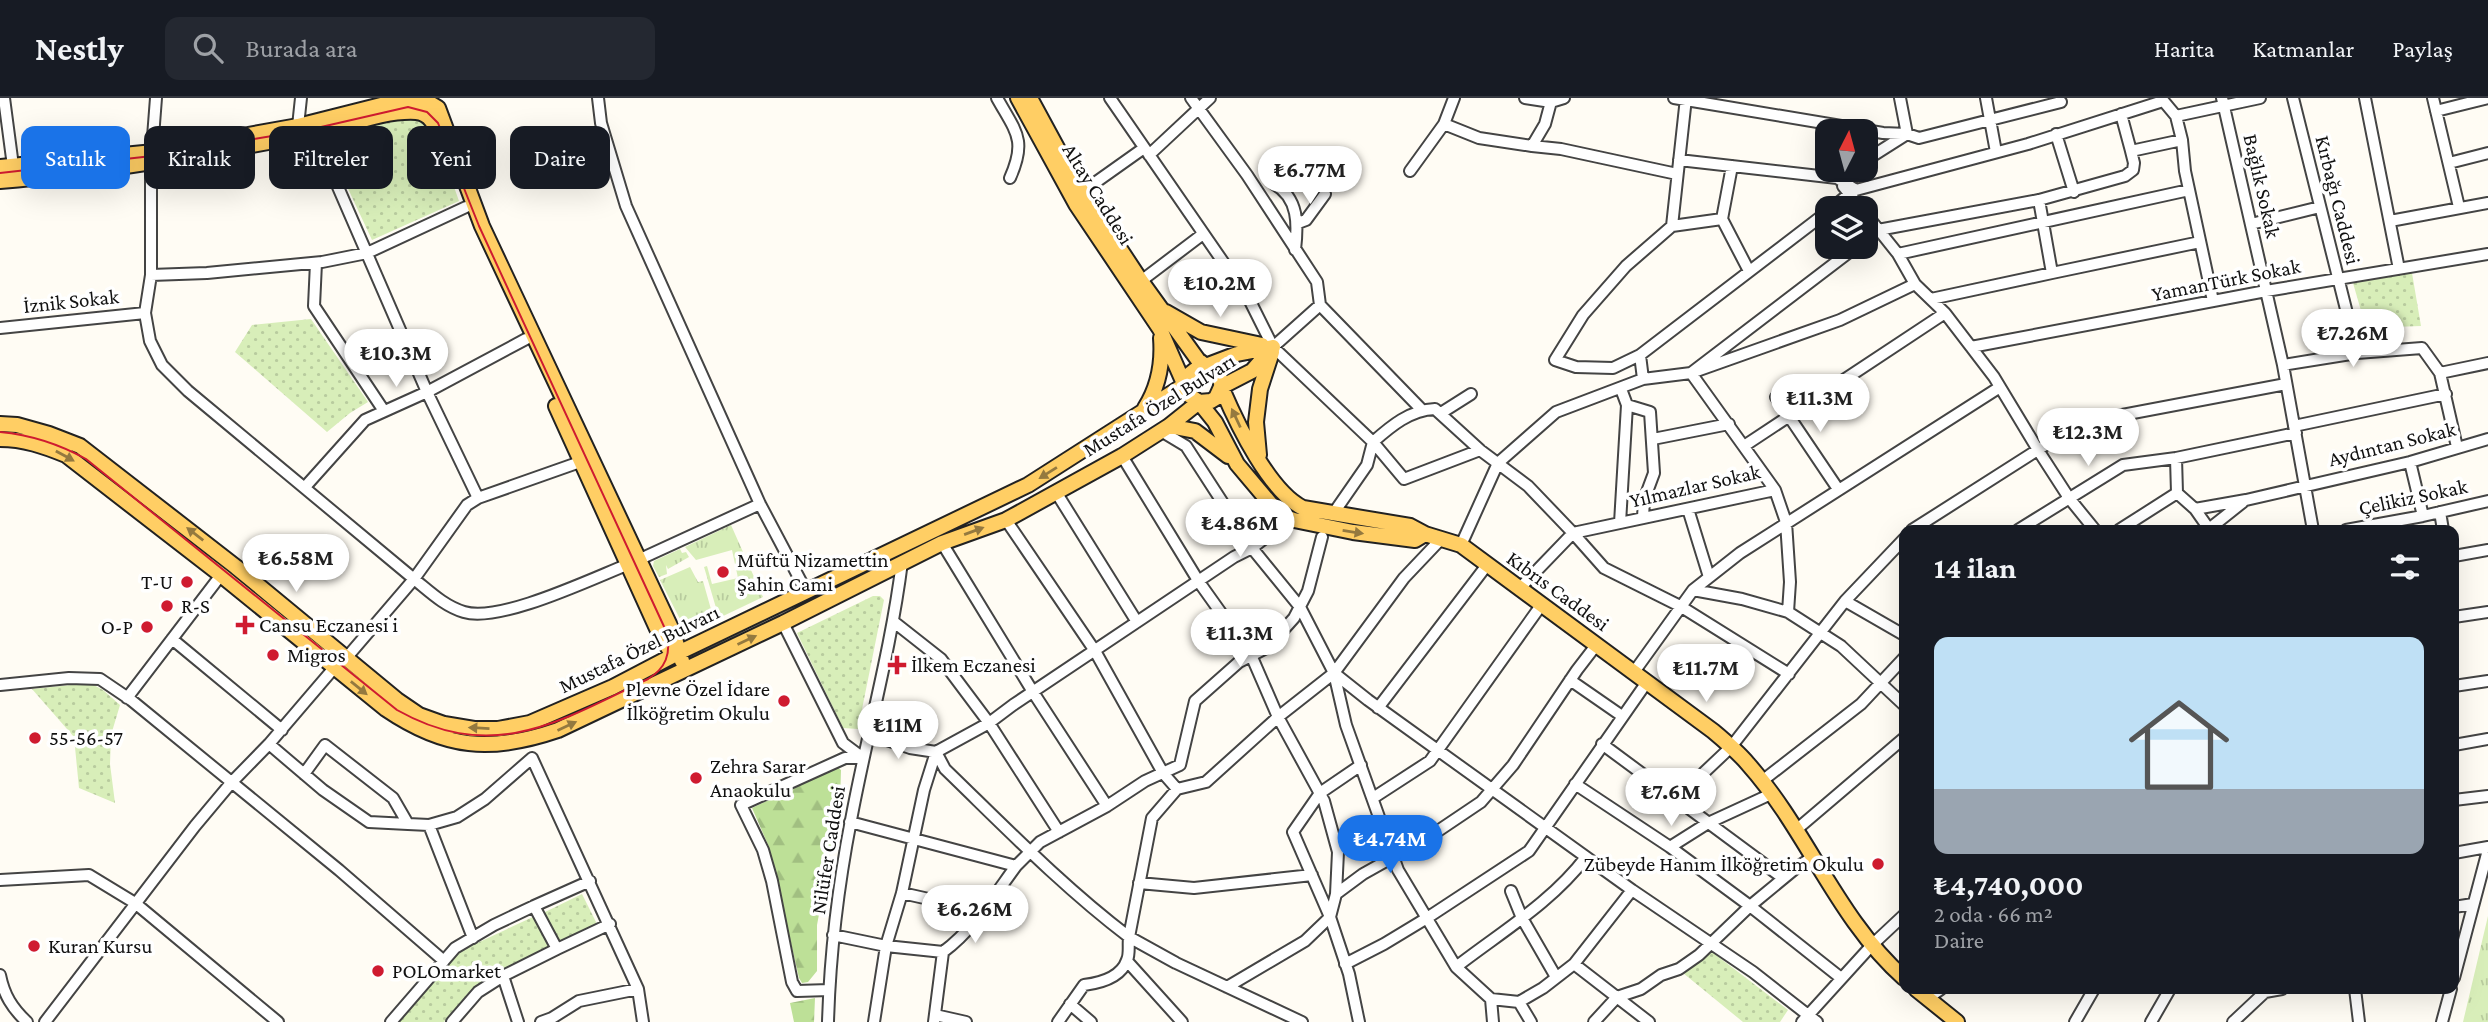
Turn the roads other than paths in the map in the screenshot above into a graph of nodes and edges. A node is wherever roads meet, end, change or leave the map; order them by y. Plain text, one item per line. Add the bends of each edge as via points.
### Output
1 (156, 98) edge
2 (301, 98) edge
3 (598, 98) edge
4 (997, 98) edge
5 (1018, 98) edge
6 (1110, 98) edge
7 (1191, 98) edge
8 (1210, 98) edge
9 (1454, 98) edge
10 (1525, 98) edge
11 (1564, 98) edge
12 (1682, 98) edge
13 (1900, 98) edge
14 (1986, 98) edge
15 (2074, 98) edge
16 (2260, 98) edge
17 (2293, 98) edge
18 (2365, 98) edge
19 (2433, 98) edge
20 (2488, 98) edge
21 (3, 100) edge
22 (1035, 100) edge
23 (1552, 100) edge
24 (2061, 100) edge
25 (2162, 100) edge
26 (2223, 102) edge
27 (434, 103) edge
28 (1200, 110) junction
29 (2436, 111) junction
30 (2121, 114) junction
31 (2176, 116) junction
32 (1991, 121) junction
33 (1444, 124) junction
34 (154, 126) edge
35 (298, 126) joint
36 (347, 126) edge
37 (1907, 134) junction
38 (2056, 134) junction
39 (2182, 140) junction
40 (1532, 146) junction
41 (1146, 151) junction
42 (2131, 151) junction
43 (1878, 152) edge
44 (1996, 152) junction
45 (2488, 153) edge
46 (144, 158) edge
47 (144, 159) edge
48 (1679, 160) junction
49 (2449, 163) junction
50 (1732, 166) junction
51 (7, 167) edge
52 (1410, 171) dead end
53 (1677, 174) junction
54 (1815, 175) edge
55 (1010, 178) dead end
56 (0, 181) edge
57 (1840, 182) edge
58 (1843, 182) edge
59 (1274, 184) dead end
60 (152, 189) edge
61 (339, 189) edge
62 (2189, 191) junction
63 (1082, 192) junction
64 (2074, 192) junction
65 (1325, 194) dead end
66 (1849, 194) joint
67 (1847, 196) edge
68 (2039, 201) junction
69 (2488, 203) edge
70 (466, 207) junction
71 (2459, 207) junction
72 (2320, 208) junction
73 (1722, 219) junction
74 (2390, 221) junction
75 (1815, 222) edge
76 (1298, 223) junction
77 (2042, 223) junction
78 (2251, 224) junction
79 (1672, 226) junction
80 (1878, 230) joint
81 (1203, 234) junction
82 (2200, 242) junction
83 (1295, 250) junction
84 (367, 253) junction
85 (1898, 254) junction
86 (2488, 254) edge
87 (1840, 259) edge
88 (316, 263) junction
89 (2399, 269) junction
90 (1749, 271) junction
91 (2052, 273) junction
92 (151, 275) junction
93 (2337, 278) junction
94 (1141, 281) junction
95 (1915, 284) junction
96 (2266, 291) junction
97 (1931, 299) junction
98 (2213, 301) junction
99 (1320, 305) junction
100 (1160, 309) junction
101 (145, 313) junction
102 (1945, 313) junction
103 (0, 328) edge
104 (1160, 329) junction
105 (526, 339) junction
106 (1273, 347) junction
107 (1971, 347) junction
108 (2357, 352) junction
109 (1640, 355) junction
110 (2488, 363) edge
111 (2283, 365) junction
112 (1205, 367) junction
113 (1691, 373) junction
114 (2440, 373) junction
115 (1643, 379) junction
116 (1186, 384) junction
117 (2286, 384) junction
118 (1222, 387) junction
119 (2000, 387) junction
120 (1621, 389) junction
121 (427, 392) junction
122 (1471, 394) dead end
123 (2446, 394) junction
124 (1776, 397) dead end
125 (1199, 402) junction
126 (1628, 405) junction
127 (1421, 409) junction
128 (384, 411) junction
129 (1143, 412) junction
130 (1441, 413) junction
131 (1789, 416) junction
132 (0, 424) edge
133 (1729, 424) junction
134 (1165, 428) junction
135 (2295, 429) junction
136 (0, 439) edge
137 (1653, 439) junction
138 (2488, 439) edge
139 (1373, 442) junction
140 (1744, 446) junction
141 (2457, 447) junction
142 (1480, 450) junction
143 (2038, 450) junction
144 (1122, 456) junction
145 (2176, 458) junction
146 (1259, 459) junction
147 (580, 462) junction
148 (2410, 462) junction
149 (1497, 463) junction
150 (1237, 464) junction
151 (2305, 485) junction
152 (304, 487) junction
153 (1838, 489) junction
154 (1775, 490) junction
155 (1056, 492) junction
156 (2178, 493) junction
157 (478, 498) junction
158 (2069, 498) junction
159 (2246, 500) junction
160 (2488, 501) edge
161 (760, 504) junction
162 (1688, 509) junction
163 (2195, 509) junction
164 (2440, 512) junction
165 (1333, 514) junction
166 (2423, 516) junction
167 (1643, 517) junction
168 (1006, 520) junction
169 (1786, 522) junction
170 (1620, 523) junction
171 (1920, 525) edge
172 (2026, 525) edge
173 (2091, 525) edge
174 (2127, 525) edge
175 (2206, 525) edge
176 (2215, 525) edge
177 (2312, 525) edge
178 (2374, 525) edge
179 (2442, 525) edge
180 (1278, 528) dead end
181 (1573, 533) junction
182 (1424, 534) junction
183 (1322, 537) dead end
184 (1441, 539) junction
185 (942, 543) junction
186 (1899, 544) edge
187 (1461, 545) junction
188 (1252, 548) junction
189 (2488, 550) edge
190 (2459, 555) edge
191 (634, 562) junction
192 (902, 562) junction
193 (1487, 565) junction
194 (221, 575) junction
195 (1709, 577) junction
196 (414, 579) junction
197 (1199, 582) junction
198 (1520, 588) junction
199 (1693, 590) junction
200 (806, 591) junction
201 (1845, 601) junction
202 (1542, 604) junction
203 (1680, 606) junction
204 (1300, 607) junction
205 (1788, 612) junction
206 (2488, 612) edge
207 (2459, 616) edge
208 (894, 622) junction
209 (1137, 622) junction
210 (783, 623) junction
211 (1899, 632) edge
212 (1822, 634) junction
213 (172, 639) junction
214 (1597, 645) junction
215 (1095, 651) junction
216 (678, 653) junction
217 (1251, 656) junction
218 (340, 663) junction
219 (1899, 663) edge
220 (685, 669) junction
221 (1634, 672) junction
222 (1334, 673) junction
223 (1789, 674) junction
224 (1570, 680) junction
225 (2488, 681) edge
226 (1647, 682) junction
227 (1882, 682) junction
228 (0, 685) edge
229 (2459, 685) edge
230 (1032, 692) junction
231 (127, 698) junction
232 (1899, 700) edge
233 (1378, 708) junction
234 (1622, 716) junction
235 (1278, 717) junction
236 (989, 723) junction
237 (282, 730) junction
238 (869, 734) junction
239 (2488, 739) edge
240 (526, 741) junction
241 (1899, 742) edge
242 (2459, 743) edge
243 (269, 744) junction
244 (1602, 744) junction
245 (1731, 747) junction
246 (1437, 750) junction
247 (936, 752) junction
248 (532, 758) junction
249 (863, 758) junction
250 (1361, 765) junction
251 (1163, 773) junction
252 (304, 774) junction
253 (231, 783) junction
254 (1575, 784) junction
255 (1766, 787) junction
256 (1177, 789) junction
257 (1492, 789) junction
258 (1320, 793) junction
259 (2488, 796) edge
260 (1373, 798) junction
261 (1676, 799) junction
262 (2459, 799) edge
263 (1107, 806) junction
264 (850, 822) junction
265 (1708, 822) junction
266 (408, 824) junction
267 (429, 825) junction
268 (1545, 828) junction
269 (1796, 830) junction
270 (1059, 832) junction
271 (913, 837) junction
272 (1670, 847) junction
273 (2488, 848) edge
274 (2459, 852) edge
275 (1030, 853) junction
276 (1392, 856) junction
277 (1586, 857) junction
278 (1813, 857) junction
279 (1016, 866) junction
280 (1312, 875) junction
281 (1783, 878) junction
282 (0, 880) edge
283 (590, 881) junction
284 (1139, 883) junction
285 (1632, 890) junction
286 (1511, 891) dead end
287 (902, 894) junction
288 (1336, 894) junction
289 (135, 903) junction
290 (2473, 904) junction
291 (534, 906) junction
292 (1750, 906) junction
293 (2459, 907) edge
294 (982, 911) junction
295 (1330, 917) junction
296 (1427, 918) junction
297 (1522, 918) junction
298 (1899, 920) edge
299 (610, 924) junction
300 (834, 935) junction
301 (1129, 937) junction
302 (473, 938) junction
303 (1712, 944) junction
304 (1872, 945) junction
305 (886, 946) junction
306 (557, 949) junction
307 (943, 952) junction
308 (2459, 954) edge
309 (443, 961) junction
310 (1127, 961) junction
311 (1345, 964) junction
312 (1574, 964) junction
313 (1456, 967) junction
314 (1899, 973) edge
315 (0, 975) edge
316 (503, 976) junction
317 (1556, 977) junction
318 (1841, 978) junction
319 (1227, 988) junction
320 (638, 989) junction
321 (829, 990) junction
322 (1922, 994) edge
323 (2091, 994) edge
324 (2167, 994) edge
325 (2259, 994) edge
326 (2356, 994) edge
327 (2450, 994) edge
328 (1617, 997) junction
329 (1491, 999) junction
330 (1519, 1002) junction
331 (1070, 1004) junction
332 (934, 1018) edge
333 (1809, 1020) edge
334 (27, 1022) edge
335 (45, 1022) edge
336 (278, 1022) edge
337 (391, 1022) edge
338 (452, 1022) edge
339 (518, 1022) edge
340 (541, 1022) edge
341 (643, 1022) edge
342 (828, 1022) edge
343 (874, 1022) edge
344 (966, 1022) edge
345 (1058, 1022) edge
346 (1091, 1022) edge
347 (1182, 1022) edge
348 (1302, 1022) edge
349 (1359, 1022) edge
350 (1493, 1022) edge
351 (1531, 1022) edge
352 (1594, 1022) edge
353 (1649, 1022) edge
354 (1957, 1022) edge
355 (2076, 1022) edge
356 (2151, 1022) edge
357 (2233, 1022) edge
358 (2359, 1022) edge
359 (2442, 1022) edge

1 - 34 street
2 - 35 street
3 - 161 street via 626,206
4 - 55 street via 1020,144
5 - 104 main road, Altay Caddesi via 1076,204
6 - 41 street
7 - 28 street
8 - 28 street
9 - 33 street
10 - 23 street
11 - 23 street
12 - 37 street
12 - 48 street
13 - 37 street
14 - 32 street
15 - 24 street
16 - 26 street
17 - 72 street, Kırbağı Caddesi
18 - 74 street
19 - 29 street
20 - 29 street
21 - 51 street
22 - 63 main road, Altay Caddesi
23 - 40 street
24 - 32 street
25 - 30 street
25 - 31 street
26 - 31 street
26 - 78 street, Bağlık Sokak
27 - 35 main road via 401,100
27 - 36 main road via 420,112
27 - 70 main road via 434,122
27 - 191 main road via 482,226
28 - 41 street
28 - 83 street
29 - 49 street
30 - 38 street
30 - 42 street
31 - 39 street
32 - 37 street via 1919,138
32 - 44 street
33 - 40 street via 1479,138
33 - 52 street
37 - 43 street
38 - 44 street
38 - 64 street
39 - 42 street
39 - 62 street
40 - 53 street
41 - 63 street
41 - 81 street
42 - 64 street via 2133,170 2125,176
44 - 58 street via 1856,190
45 - 49 street
46 - 51 main road
47 - 56 main road
48 - 50 street
48 - 53 street
49 - 71 street
50 - 54 street
50 - 73 street
53 - 79 street
57 - 66 street
59 - 76 street via 1283,190
60 - 92 street
61 - 84 street
62 - 77 street
62 - 82 street
63 - 94 main road, Altay Caddesi
64 - 68 street
65 - 76 street via 1306,220
66 - 67 street
68 - 77 street
68 - 80 street
69 - 71 street
70 - 84 street
70 - 105 main road
71 - 74 street
72 - 78 street
72 - 93 street, Kırbağı Caddesi
73 - 79 street
73 - 90 street
74 - 89 street
75 - 90 street
76 - 83 street
77 - 85 street
77 - 91 street
78 - 96 street, Bağlık Sokak
79 - 109 street via 1626,266 1583,315 1555,360 1576,367 1613,368
80 - 85 street
81 - 94 street
81 - 106 street via 1250,301
82 - 91 street
82 - 98 street
83 - 99 street via 1317,282
84 - 88 street
84 - 121 street
85 - 95 street
86 - 89 street, YamanTürk Sokak
87 - 113 street
88 - 92 street
88 - 128 street via 314,306
89 - 93 street, YamanTürk Sokak
90 - 109 street
91 - 97 street
92 - 101 street
93 - 96 street, YamanTürk Sokak
93 - 108 street, Kırbağı Caddesi
94 - 100 main road, Altay Caddesi
95 - 97 street
95 - 113 street via 1840,320
96 - 98 street, YamanTürk Sokak
96 - 111 street, Bağlık Sokak
97 - 102 street
98 - 107 street, YamanTürk Sokak
99 - 106 street
99 - 127 street
100 - 106 main road via 1201,332
100 - 112 main road, Altay Caddesi
101 - 103 street, İznik Sokak
101 - 152 street via 150,341 162,365 197,400
102 - 107 street
102 - 131 street
104 - 116 main road, Altay Caddesi
104 - 129 main road via 1160,376
105 - 121 street
105 - 147 main road
106 - 112 main road, Mustafa Özel Bulvarı
106 - 118 main road, Mustafa Özel Bulvarı via 1252,371
106 - 139 street
106 - 146 main road via 1260,389 1256,422
107 - 119 street
108 - 111 street
108 - 114 street via 2422,348
109 - 115 street
110 - 114 street
111 - 117 street, Bağlık Sokak
112 - 116 main road, Mustafa Özel Bulvarı via 1190,374
112 - 118 main road via 1219,376
113 - 115 street
113 - 133 street, Yılmazlar Sokak
114 - 123 street
115 - 120 street
116 - 125 main road via 1189,395
116 - 129 main road, Mustafa Özel Bulvarı
117 - 135 street, Bağlık Sokak
117 - 143 street via 2080,424
118 - 125 main road, Mustafa Özel Bulvarı via 1211,401
146 -> 118 main road, Kıbrıs Caddesi
119 - 143 street
119 - 153 street
120 - 126 street
120 - 149 street via 1556,412
121 - 128 street
121 - 157 street
122 - 130 street
123 - 135 street
123 - 141 street
124 - 131 street
125 - 134 main road, Mustafa Özel Bulvarı
125 - 150 main road, Kıbrıs Caddesi
126 - 137 street via 1650,412
126 - 170 street
127 - 130 street
127 - 139 street via 1393,424
128 - 152 street via 365,420
129 -> 200 main road, Mustafa Özel Bulvarı via 1028,485
130 - 142 street
131 - 140 street
131 - 153 street
218 -> 132 main road, Mustafa Özel Bulvarı via 236,567 80,446 28,428
133 - 137 street
133 - 140 street, Yılmazlar Sokak
134 - 144 main road, Mustafa Özel Bulvarı
134 - 150 main road via 1195,431
134 - 188 street via 1186,446
135 - 145 street
135 - 151 street, Bağlık Sokak
136 -> 194 main road, Mustafa Özel Bulvarı via 17,439 66,455
137 - 167 street via 1654,473
138 - 141 street, Aydıntan Sokak
139 - 142 street via 1404,479
139 - 165 street via 1367,465
140 - 154 street, Yılmazlar Sokak
141 - 148 street, Aydıntan Sokak
142 - 149 street
143 - 158 street
143 - 171 street
144 - 155 main road, Mustafa Özel Bulvarı
144 - 197 street
145 - 156 street
145 - 158 street via 2123,464
146 - 165 main road, Kıbrıs Caddesi via 1292,503
147 - 157 street
147 - 191 main road
148 - 151 street, Aydıntan Sokak
148 - 166 street
149 - 181 street via 1528,486
149 - 187 street
150 -> 182 main road, Kıbrıs Caddesi via 1280,514 1294,520 1415,540
151 - 159 street, Aydıntan Sokak
151 - 177 street, Bağlık Sokak
152 - 196 street
153 - 169 street
154 - 162 street, Yılmazlar Sokak
154 - 169 street
155 - 168 main road, Mustafa Özel Bulvarı
155 - 209 street
156 - 163 street
156 - 174 street
157 - 196 street via 467,505
158 - 172 street
158 - 173 street
159 - 163 street, Aydıntan Sokak
159 - 176 street
160 - 164 street, Çelikiz Sokak
161 - 191 street
161 - 200 street
162 - 167 street, Yılmazlar Sokak
162 - 195 street
163 - 175 street
164 - 166 street, Çelikiz Sokak
164 - 179 street
165 - 182 main road, Kıbrıs Caddesi via 1410,526
166 - 178 street, Çelikiz Sokak
167 - 170 street, Yılmazlar Sokak
185 -> 168 main road, Mustafa Özel Bulvarı
168 - 215 street
169 - 195 street
169 - 205 street
170 - 181 street, Yılmazlar Sokak
180 - 188 street
181 - 198 street
181 - 203 street via 1604,568
182 - 184 main road, Kıbrıs Caddesi
183 - 204 street
184 - 187 main road, Kıbrıs Caddesi
184 - 222 street via 1404,578
185 - 192 main road, Mustafa Özel Bulvarı
185 - 230 street
186 - 201 street
187 - 193 main road, Kıbrıs Caddesi
188 - 197 street
188 - 204 street
189 - 190 street
191 - 196 street via 506,611 481,615 441,601
191 - 216 main road via 664,642
192 - 208 street, Nilüfer Caddesi
192 - 210 main road, Mustafa Özel Bulvarı
193 - 198 main road, Kıbrıs Caddesi
193 - 233 street
194 - 213 street
194 - 218 main road, Mustafa Özel Bulvarı
195 - 199 street
196 - 218 street
197 - 209 street
197 - 217 street
198 - 202 main road, Kıbrıs Caddesi
199 - 203 street
199 - 205 street
200 - 216 main road, Mustafa Özel Bulvarı
201 - 211 street
201 - 212 street
202 - 214 main road, Kıbrıs Caddesi
202 - 246 street
203 - 221 street
203 - 223 street
204 - 217 street via 1268,647
204 - 222 street
205 - 212 street
206 - 207 street
208 - 236 street via 941,659
208 - 238 street, Nilüfer Caddesi
209 - 215 street
220 -> 210 main road, Mustafa Özel Bulvarı
210 - 249 street via 843,743
212 - 223 street
212 - 227 street
213 - 231 street
213 - 237 street
214 - 221 main road, Kıbrıs Caddesi
214 - 224 street
215 - 230 street
215 - 251 street
216 -> 218 main road, Mustafa Özel Bulvarı via 530,723 498,729 443,724 419,715
216 - 220 main road
217 - 235 street
217 - 251 street via 1195,701 1180,765
218 - 237 street
218 -> 240 main road, Mustafa Özel Bulvarı via 386,709 433,737 461,743
219 - 227 street
240 -> 220 main road, Mustafa Özel Bulvarı
221 - 226 main road, Kıbrıs Caddesi
222 - 233 street
222 - 235 street
222 - 250 street
223 - 245 street
224 - 234 street
224 - 257 street
225 - 229 street
226 - 234 street
226 - 245 main road, Kıbrıs Caddesi
227 - 232 street
227 - 255 street
228 - 231 street via 100,678
230 - 236 street
230 - 263 street
231 - 253 street
233 - 246 street
234 - 244 street
235 - 256 street via 1206,782
235 - 258 street
236 - 247 street
236 - 270 street
237 - 243 street
238 - 247 street
238 - 249 street, Nilüfer Caddesi
239 - 242 street
240 - 248 street
241 - 269 street
243 - 252 street
243 - 253 street
244 - 254 street
244 - 261 street
245 - 255 main road, Kıbrıs Caddesi
245 - 261 street
246 - 257 street
246 - 260 street via 1430,761
247 - 271 street
247 - 275 street via 945,769
248 - 267 street via 485,799 457,817
248 - 283 street
249 - 264 street, Nilüfer Caddesi
249 - 321 street via 845,758 741,805 772,881 792,982 797,991
250 - 258 street
250 - 260 street
251 - 256 street
251 - 263 street
252 - 266 street via 369,822
252 - 266 street via 325,745 393,798
253 - 289 street
253 - 309 street
254 - 268 street
254 - 272 street
255 - 265 street
255 - 269 main road, Kıbrıs Caddesi
256 - 284 street via 1152,818
257 - 268 street
257 - 276 street via 1481,802 1429,837
258 - 280 street via 1293,832
258 - 288 street via 1338,852
259 - 262 street
260 - 276 street
261 - 265 street
263 - 270 street
264 - 271 street
264 - 300 street, Nilüfer Caddesi
265 - 272 street
265 - 281 street
266 - 267 street
267 - 302 street
268 - 277 street
268 - 296 street via 1528,851
269 - 278 main road, Kıbrıs Caddesi
270 - 275 street
271 - 279 street
271 - 287 street
272 - 292 street
273 - 274 street
273 - 290 street
275 - 279 street
275 - 301 street
276 - 288 street
276 - 296 street
277 - 285 street
277 - 297 street via 1569,879
278 - 281 street
278 - 304 main road, Kıbrıs Caddesi
279 - 294 street
280 - 284 street via 1194,888
280 - 295 street
281 - 292 street
282 - 289 street via 89,875
283 - 291 street
283 - 299 street
284 - 301 street
285 - 303 street
285 - 312 street
286 - 297 street
287 - 294 street
287 - 305 street
288 - 295 street
289 - 335 street
289 - 336 street
290 - 293 street
290 - 308 street
291 - 302 street
291 - 306 street
292 - 303 street
292 - 318 street
294 - 307 street
295 - 311 street
295 - 319 street via 1305,941
296 - 311 street
296 - 313 street
297 - 313 street
297 - 317 street
298 - 304 street
299 - 306 street
299 - 320 street
300 - 305 street
300 - 321 street, Nilüfer Caddesi
301 - 310 street
301 - 319 street
302 - 309 street
303 - 328 street via 1679,969
303 - 333 street
304 - 314 main road, Kıbrıs Caddesi
304 - 318 street
305 - 307 street
305 - 343 street
306 - 316 street
307 - 332 street
309 - 337 street
310 - 331 street via 1101,983 1084,985
310 - 347 street
311 - 349 street
312 - 317 street
312 - 328 street
313 - 329 street
315 - 334 street via 12,1008
316 - 338 street via 478,992
316 - 339 street
317 - 330 street
318 - 333 street
319 - 348 street
320 - 340 street via 579,1001
320 - 341 street
321 - 342 street, Nilüfer Caddesi
322 - 354 main road
323 - 355 street
324 - 356 street
325 - 357 street
326 - 358 street
327 - 359 street
328 - 352 street
328 - 353 street
329 - 330 street
329 - 350 street
330 - 351 street
331 - 345 street
331 - 346 street
332 - 344 street

